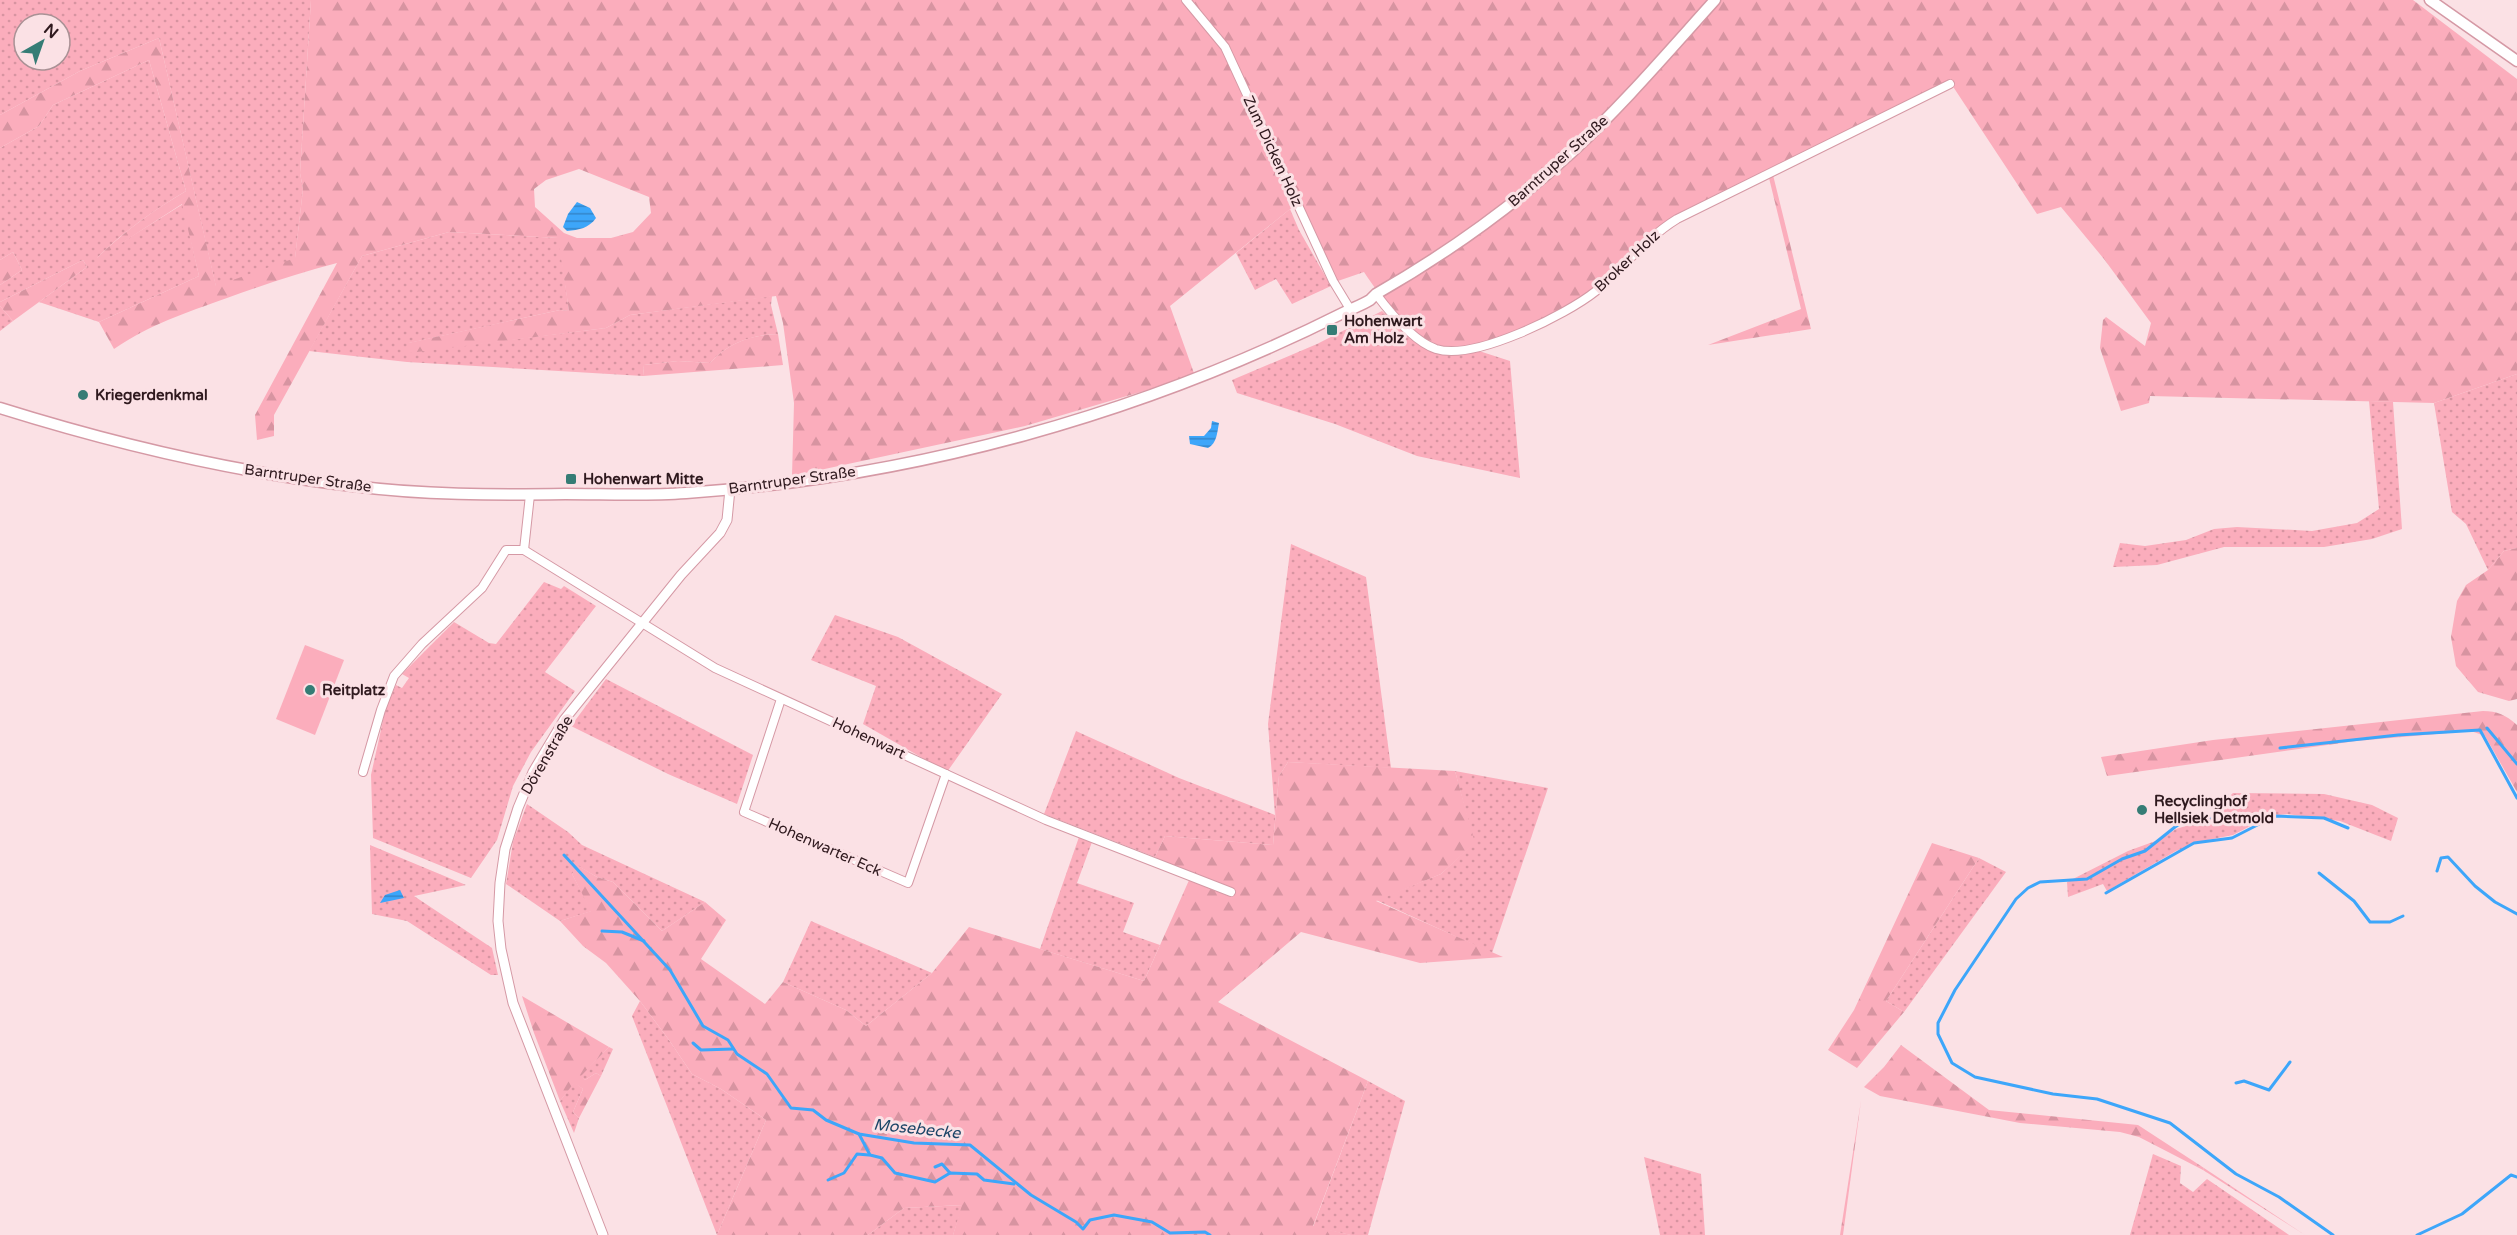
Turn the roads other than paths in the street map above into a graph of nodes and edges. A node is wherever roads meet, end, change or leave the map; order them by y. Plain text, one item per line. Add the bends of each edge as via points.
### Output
1 (1186, 0) edge
2 (1715, 0) edge
3 (2430, 0) edge
4 (2517, 62) edge
5 (1950, 84) dead end
6 (1376, 294) junction
7 (1350, 309) junction
8 (0, 408) edge
9 (730, 489) junction
10 (530, 495) junction
11 (524, 550) junction
12 (642, 622) junction
13 (781, 699) junction
14 (363, 772) dead end
15 (946, 774) junction
16 (1231, 892) dead end
17 (603, 1235) edge

1 - 7 street, Zum Dicken Holz via 1226,47 1333,281
2 - 6 main road, Barntruper Straße via 1610,115 1544,177 1457,244
3 - 4 main road
5 - 6 street, Broker Holz via 1677,219 1657,231 1581,302 1506,338 1471,349 1435,348 1413,334
6 - 7 main road, Barntruper Straße
7 - 9 main road, Barntruper Straße via 1226,367 1066,423 897,465
8 - 10 main road, Barntruper Straße via 157,453 280,476 397,491
9 - 10 main road, Barntruper Straße
9 - 12 street, Dörenstraße via 729,514 720,533
10 - 11 street
11 - 12 street, Hohenwart
11 - 14 street via 506,550 482,588 399,668 385,697
12 - 13 street, Hohenwart via 715,668
12 - 17 street, Dörenstraße via 564,720 533,772 505,849 499,890 500,939 513,1003
13 - 15 street, Hohenwart
13 - 15 street, Hohenwarter Eck via 744,812 908,884
15 - 16 street, Hohenwart via 1046,820

